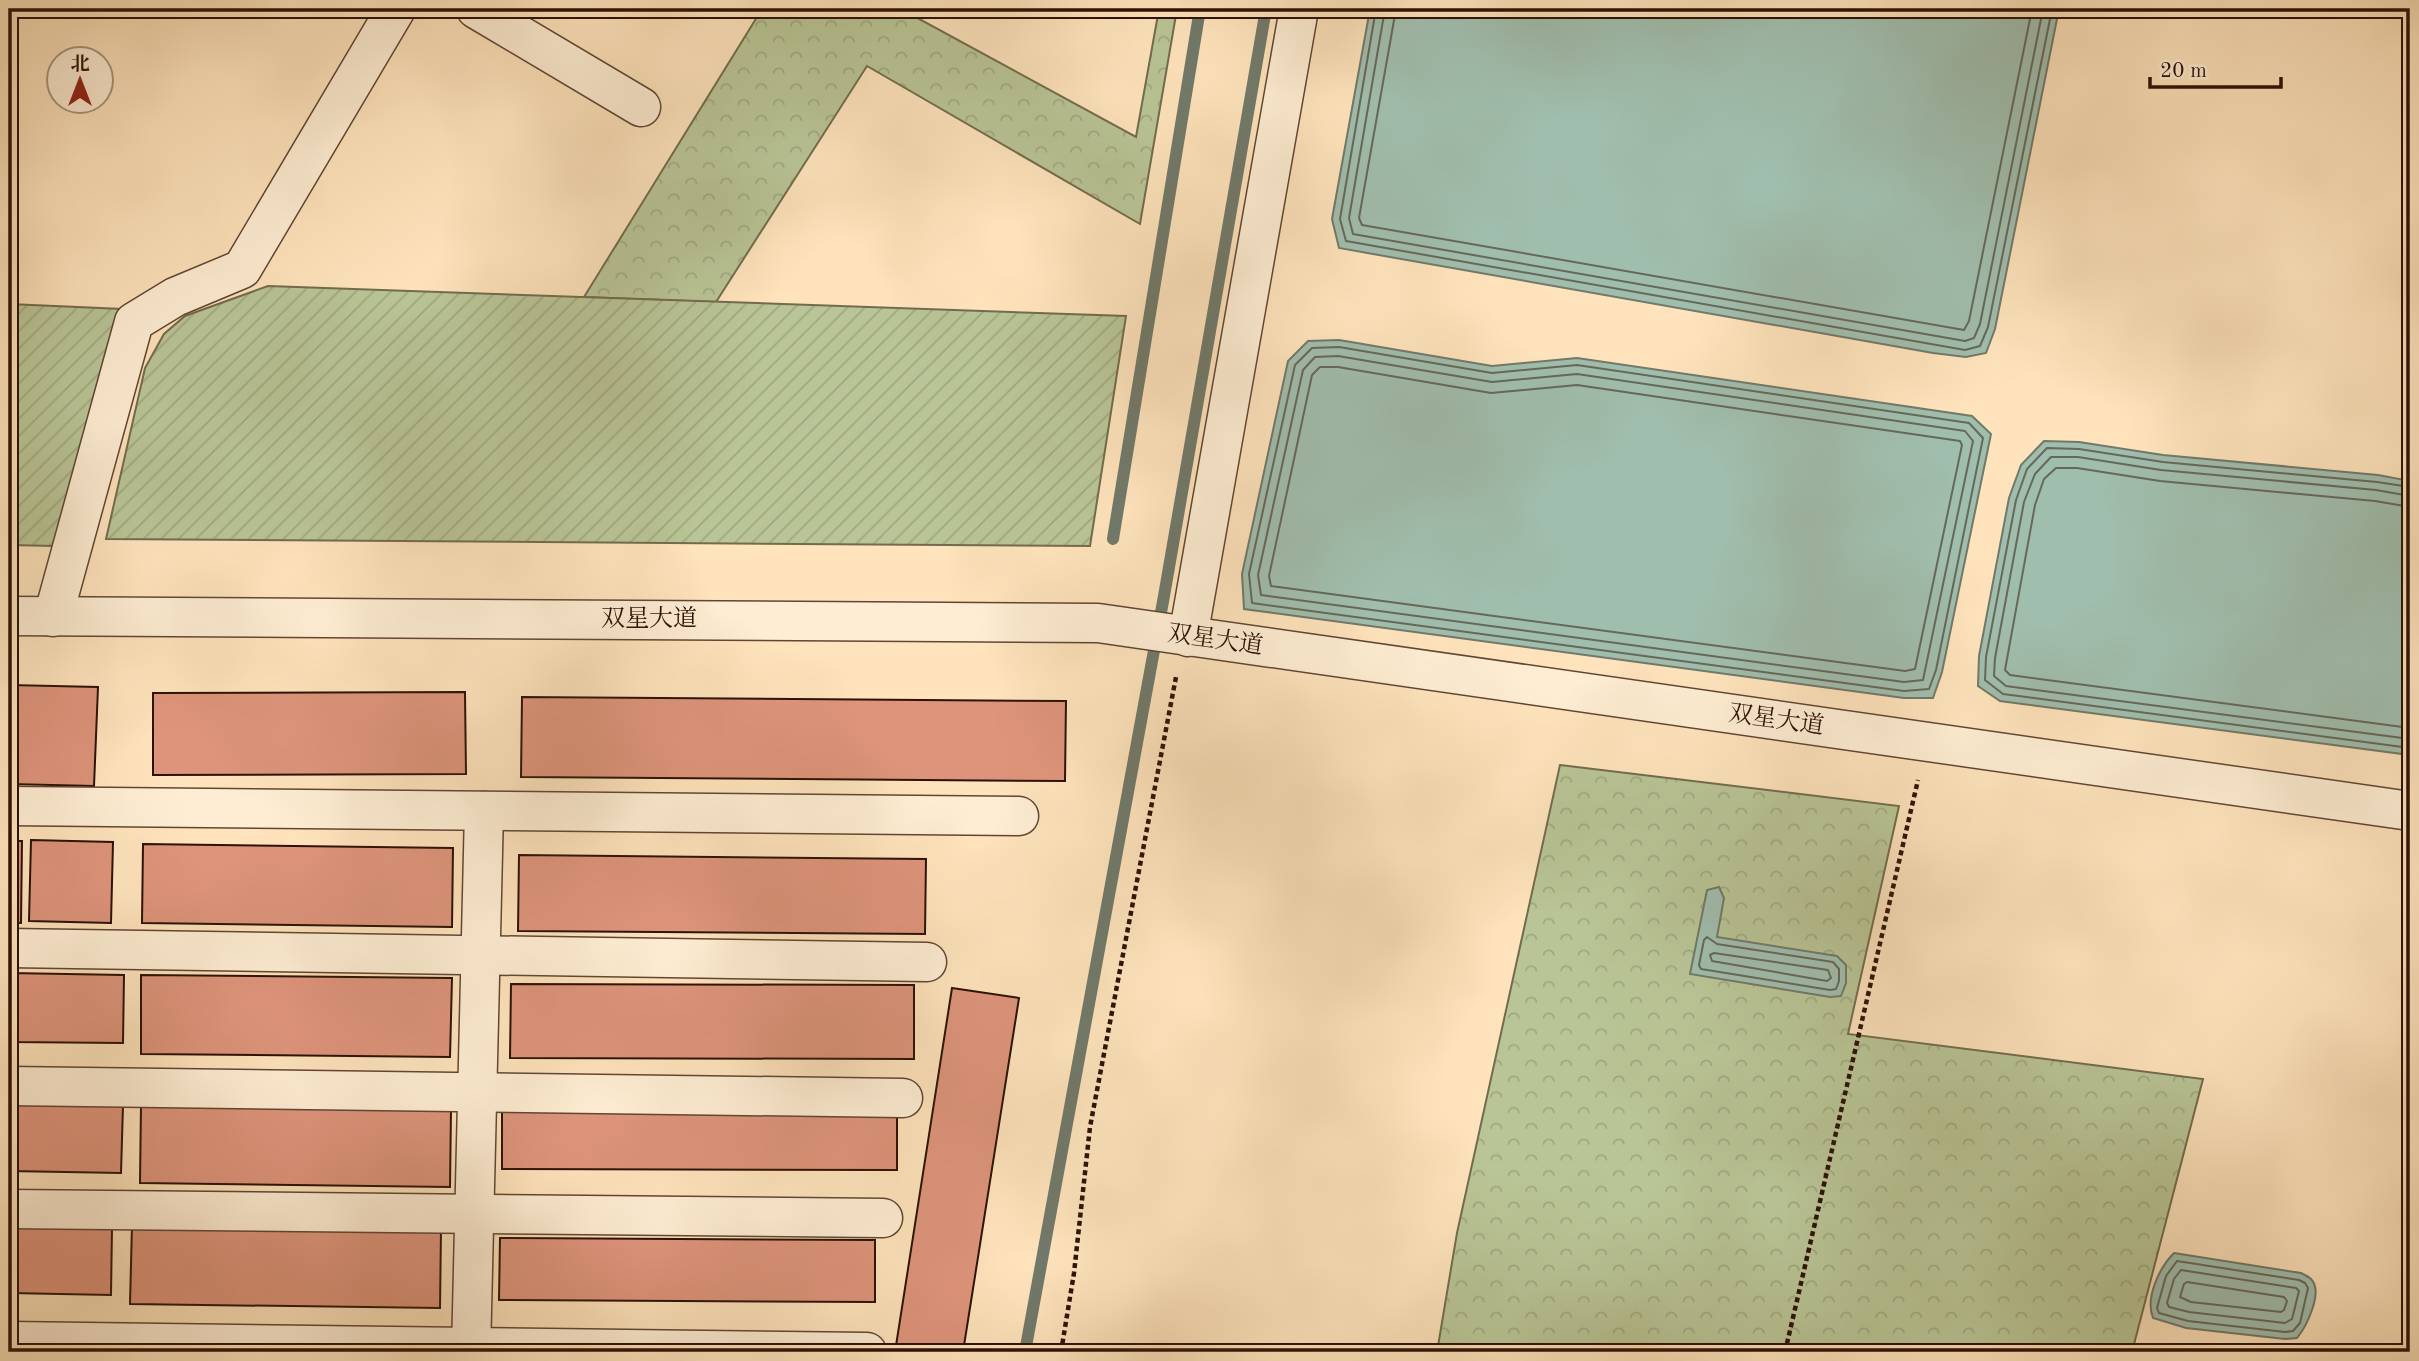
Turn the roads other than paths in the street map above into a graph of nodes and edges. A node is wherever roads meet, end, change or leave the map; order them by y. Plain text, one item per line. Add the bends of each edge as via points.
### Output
1 (396, 9) edge
2 (476, 9) edge
3 (1299, 9) edge
4 (641, 107) dead end
5 (9, 616) edge
6 (53, 617) junction
7 (1183, 636) junction
8 (9, 806) edge
9 (484, 811) junction
10 (2410, 811) edge
11 (1018, 816) dead end
12 (9, 948) edge
13 (481, 955) junction
14 (927, 962) dead end
15 (9, 1086) edge
16 (477, 1092) junction
17 (903, 1098) dead end
18 (9, 1209) edge
19 (474, 1213) junction
20 (883, 1218) dead end
21 (9, 1340) edge
22 (471, 1349) edge
23 (867, 1352) edge

1 - 6 street via 242,269 175,297 134,322
2 - 4 street
3 - 7 street
5 - 6 street, 双星大道
6 - 7 street, 双星大道 via 1084,623
7 - 10 street, 双星大道
8 - 9 street
9 - 11 street
9 - 13 street
12 - 13 street
13 - 14 street
13 - 16 street
15 - 16 street
16 - 17 street
16 - 19 street
18 - 19 street
19 - 20 street
19 - 22 street
21 - 22 street
22 - 23 street

